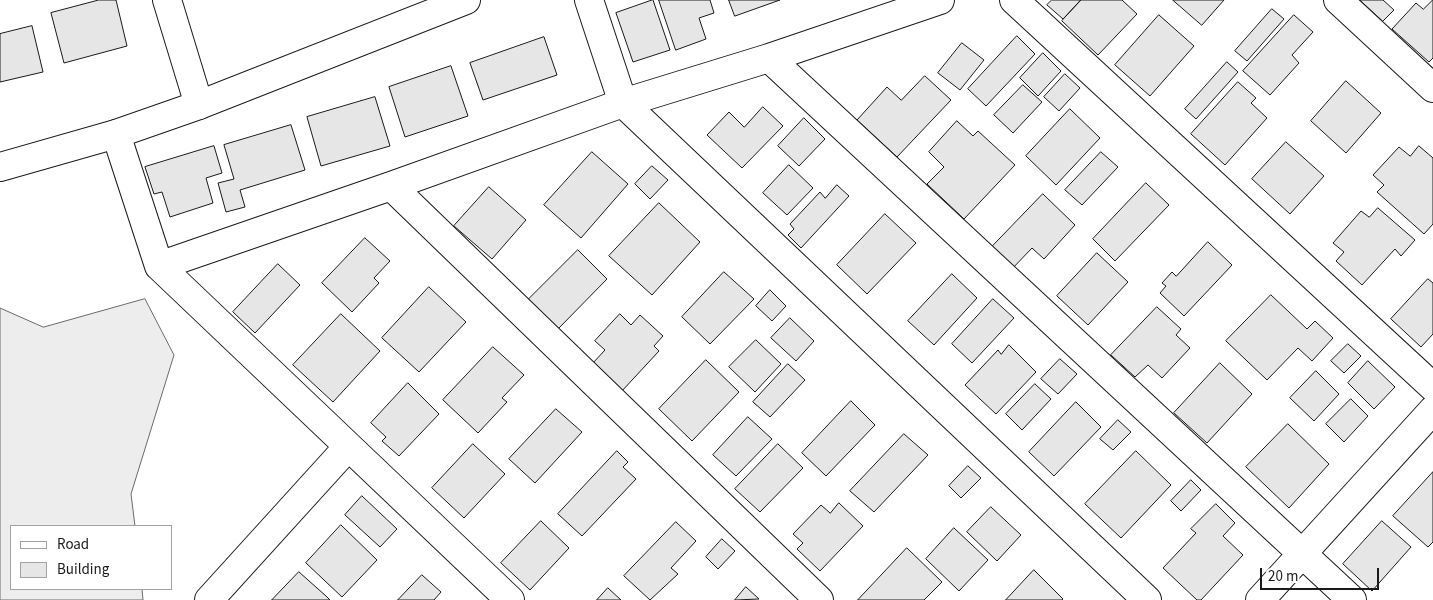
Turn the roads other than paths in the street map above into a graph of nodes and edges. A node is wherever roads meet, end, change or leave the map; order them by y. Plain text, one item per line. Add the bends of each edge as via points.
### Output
1 (167, 0) edge
2 (466, 0) edge
3 (589, 0) edge
4 (940, 0) edge
5 (1014, 0) edge
6 (1338, 0) edge
7 (769, 58) junction
8 (1433, 88) edge
9 (622, 103) junction
10 (199, 105) junction
11 (116, 134) junction
12 (0, 167) edge
13 (391, 186) junction
14 (159, 266) junction
15 (1433, 387) edge
16 (1433, 410) edge
17 (348, 448) junction
18 (1302, 554) junction
19 (208, 600) edge
20 (510, 600) edge
21 (819, 600) edge
22 (1147, 600) edge
23 (1260, 600) edge
24 (1352, 600) edge

1 - 10 street
2 - 10 street
3 - 9 street
4 - 7 street
5 - 15 street
6 - 8 street
7 - 9 street
7 - 18 street
9 - 13 street
9 - 22 street
10 - 11 street
11 - 12 street
11 - 14 street
13 - 14 street
13 - 21 street
14 - 17 street
16 - 18 street
17 - 19 street
17 - 20 street
18 - 23 street
18 - 24 street

